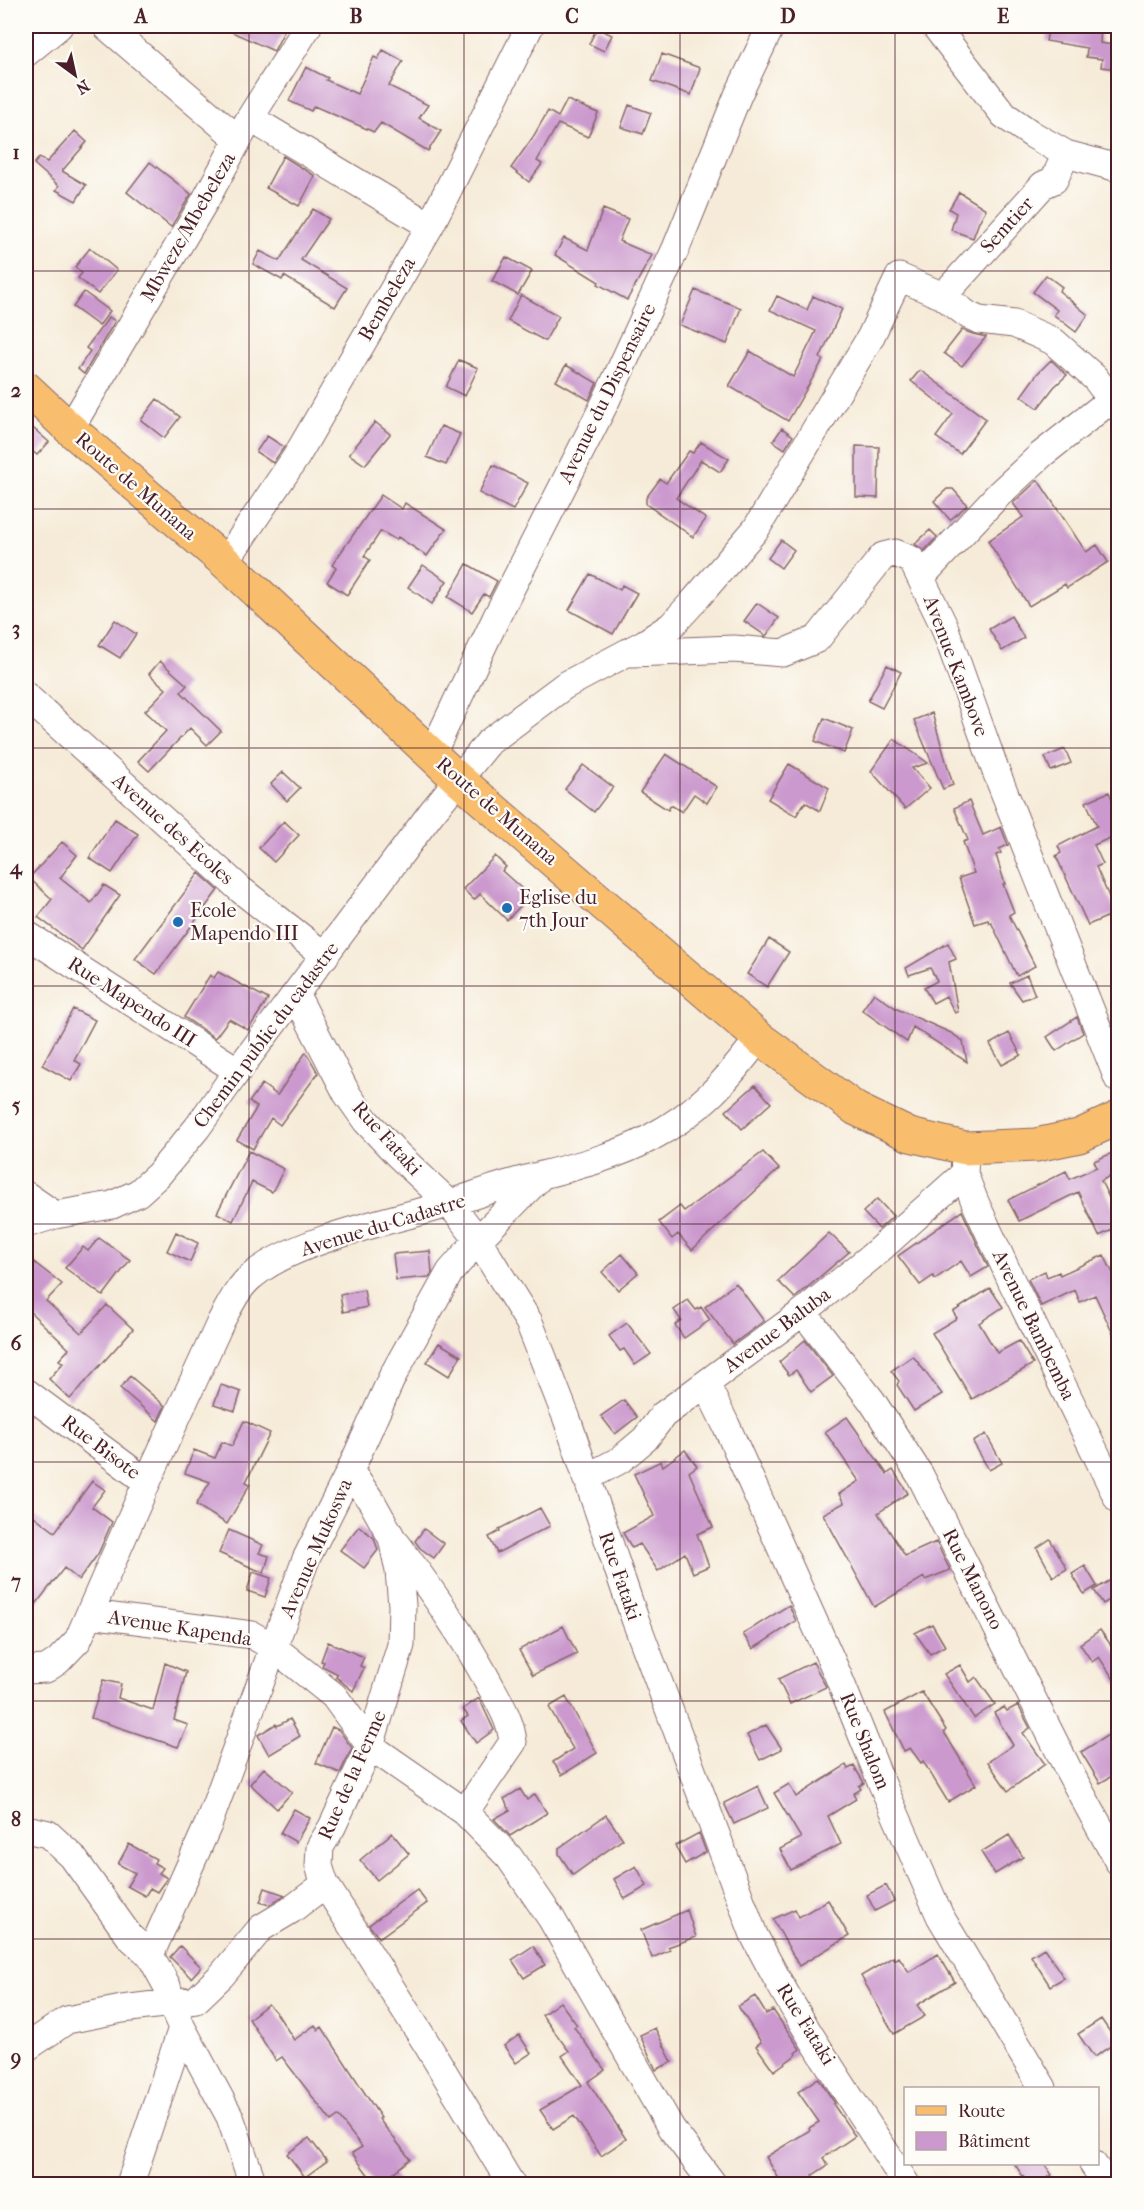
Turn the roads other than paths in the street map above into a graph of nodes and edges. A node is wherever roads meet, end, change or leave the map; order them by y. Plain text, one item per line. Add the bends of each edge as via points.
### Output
1 (59, 26) edge
2 (106, 26) edge
3 (308, 26) edge
4 (530, 26) edge
5 (771, 26) edge
6 (935, 26) edge
7 (26, 53) edge
8 (244, 128) junction
9 (1066, 154) junction
10 (1115, 171) edge
11 (430, 226) junction
12 (943, 296) junction
13 (26, 388) edge
14 (1115, 403) edge
15 (70, 429) junction
16 (225, 562) junction
17 (921, 578) junction
18 (628, 653) junction
19 (26, 696) edge
20 (432, 754) junction
21 (458, 779) junction
22 (26, 934) edge
23 (325, 956) junction
24 (296, 995) junction
25 (759, 1038) junction
26 (238, 1071) junction
27 (1119, 1079) edge
28 (1119, 1118) edge
29 (965, 1161) junction
30 (541, 1175) junction
31 (26, 1195) edge
32 (451, 1205) junction
33 (55, 1215) junction
34 (26, 1224) edge
35 (478, 1240) junction
36 (804, 1312) junction
37 (706, 1384) junction
38 (26, 1392) edge
39 (350, 1471) junction
40 (586, 1478) junction
41 (147, 1482) junction
42 (1119, 1499) edge
43 (392, 1538) junction
44 (90, 1614) junction
45 (273, 1647) junction
46 (26, 1670) edge
47 (370, 1746) junction
48 (465, 1812) junction
49 (26, 1829) edge
50 (1119, 1861) edge
51 (325, 1884) junction
52 (150, 1955) junction
53 (171, 2003) junction
54 (183, 2028) junction
55 (26, 2048) edge
56 (1042, 2087) edge
57 (1094, 2165) edge
58 (130, 2184) edge
59 (254, 2184) edge
60 (511, 2184) edge
61 (713, 2184) edge
62 (906, 2184) edge
63 (1107, 2184) edge

1 - 7 street
2 - 8 street
3 - 8 street, Mbweze/Mbebeleza
4 - 11 street, Bembeleza
5 - 20 street, Avenue du Dispensaire via 605,403 496,616
6 - 9 street via 1004,115
8 - 11 street
8 - 15 street, Mbweze/Mbebeleza
9 - 10 street
9 - 12 street, Semtier via 1054,180 1042,185
11 - 16 street, Bembeleza via 296,457
12 - 14 street via 979,320 1014,324 1053,341
12 - 18 street, Chemin public du cadastre via 899,277 870,338 756,529 671,626
13 - 15 main road, Route de Munana
14 - 17 street via 1041,455
15 - 16 main road, Route de Munana
16 - 20 main road, Route de Munana
17 - 18 street, Avenue Kambove via 912,560 895,553 883,556 817,639 783,652 734,649
17 - 27 street, Avenue Kambove via 944,626 995,769
18 - 21 street, Chemin public du cadastre via 564,686 535,706 489,742
19 - 23 street, Avenue des Ecoles via 240,890
20 - 21 main road, Route de Munana
21 - 23 street, Chemin public du cadastre
21 - 25 main road, Route de Munana
22 - 26 street, Rue Mapendo III
23 - 24 street, Chemin public du cadastre
24 - 26 street, Chemin public du cadastre
24 - 32 street, Rue Fataki via 347,1094 366,1120
25 - 29 main road, Route de Munana via 856,1109
25 - 30 street, Avenue du Cadastre via 712,1095 688,1116 609,1156
26 - 33 street, Chemin public du cadastre via 178,1153 138,1193 112,1205
28 - 29 main road, Route de Munana via 1079,1136
29 - 36 street, Avenue Baluba via 871,1257
29 - 42 street, Avenue Bambemba via 1012,1282
30 - 32 street, Avenue du Cadastre
30 - 35 street, Avenue Mukoswa
31 - 33 street
32 - 35 street, Rue Fataki
32 - 41 street, Avenue du Cadastre via 338,1235 270,1263 250,1277 221,1321
33 - 34 street, Chemin public du cadastre
35 - 39 street, Avenue Mukoswa via 450,1272 430,1308 393,1375
35 - 40 street, Rue Fataki via 528,1322
36 - 37 street, Avenue Baluba
36 - 50 street, Rue Manono via 872,1401 920,1475
37 - 40 street, Avenue Baluba via 663,1415 645,1439 620,1460
37 - 56 street, Rue Shalom via 833,1662 940,1916
38 - 41 street, Rue Bisote
39 - 43 street, Rue de la Ferme
39 - 45 street, Avenue Mukoswa via 306,1559
40 - 62 street, Rue Fataki via 753,1935
41 - 44 street, Avenue du Cadastre
43 - 47 street, Rue de la Ferme via 399,1571 402,1645
43 - 48 street via 450,1618 511,1726 513,1742
44 - 45 street, Avenue Kapenda via 252,1635
44 - 46 street, Avenue du Cadastre via 78,1640 58,1661 46,1669
45 - 47 street, Avenue Kapenda via 334,1696
45 - 52 street, Avenue Mukoswa via 208,1825
47 - 48 street, Avenue Kapenda
47 - 51 street, Rue de la Ferme via 320,1847 319,1866
48 - 61 street, Avenue Kapenda via 509,1857 551,1917 671,2128
49 - 52 street via 48,1834 72,1856 130,1937
51 - 53 street via 261,1928 196,2000
51 - 60 street, Rue de la Ferme
52 - 53 street via 167,1986
53 - 54 street
53 - 55 street via 67,2020
54 - 58 street
54 - 59 street via 230,2117
57 - 63 street

